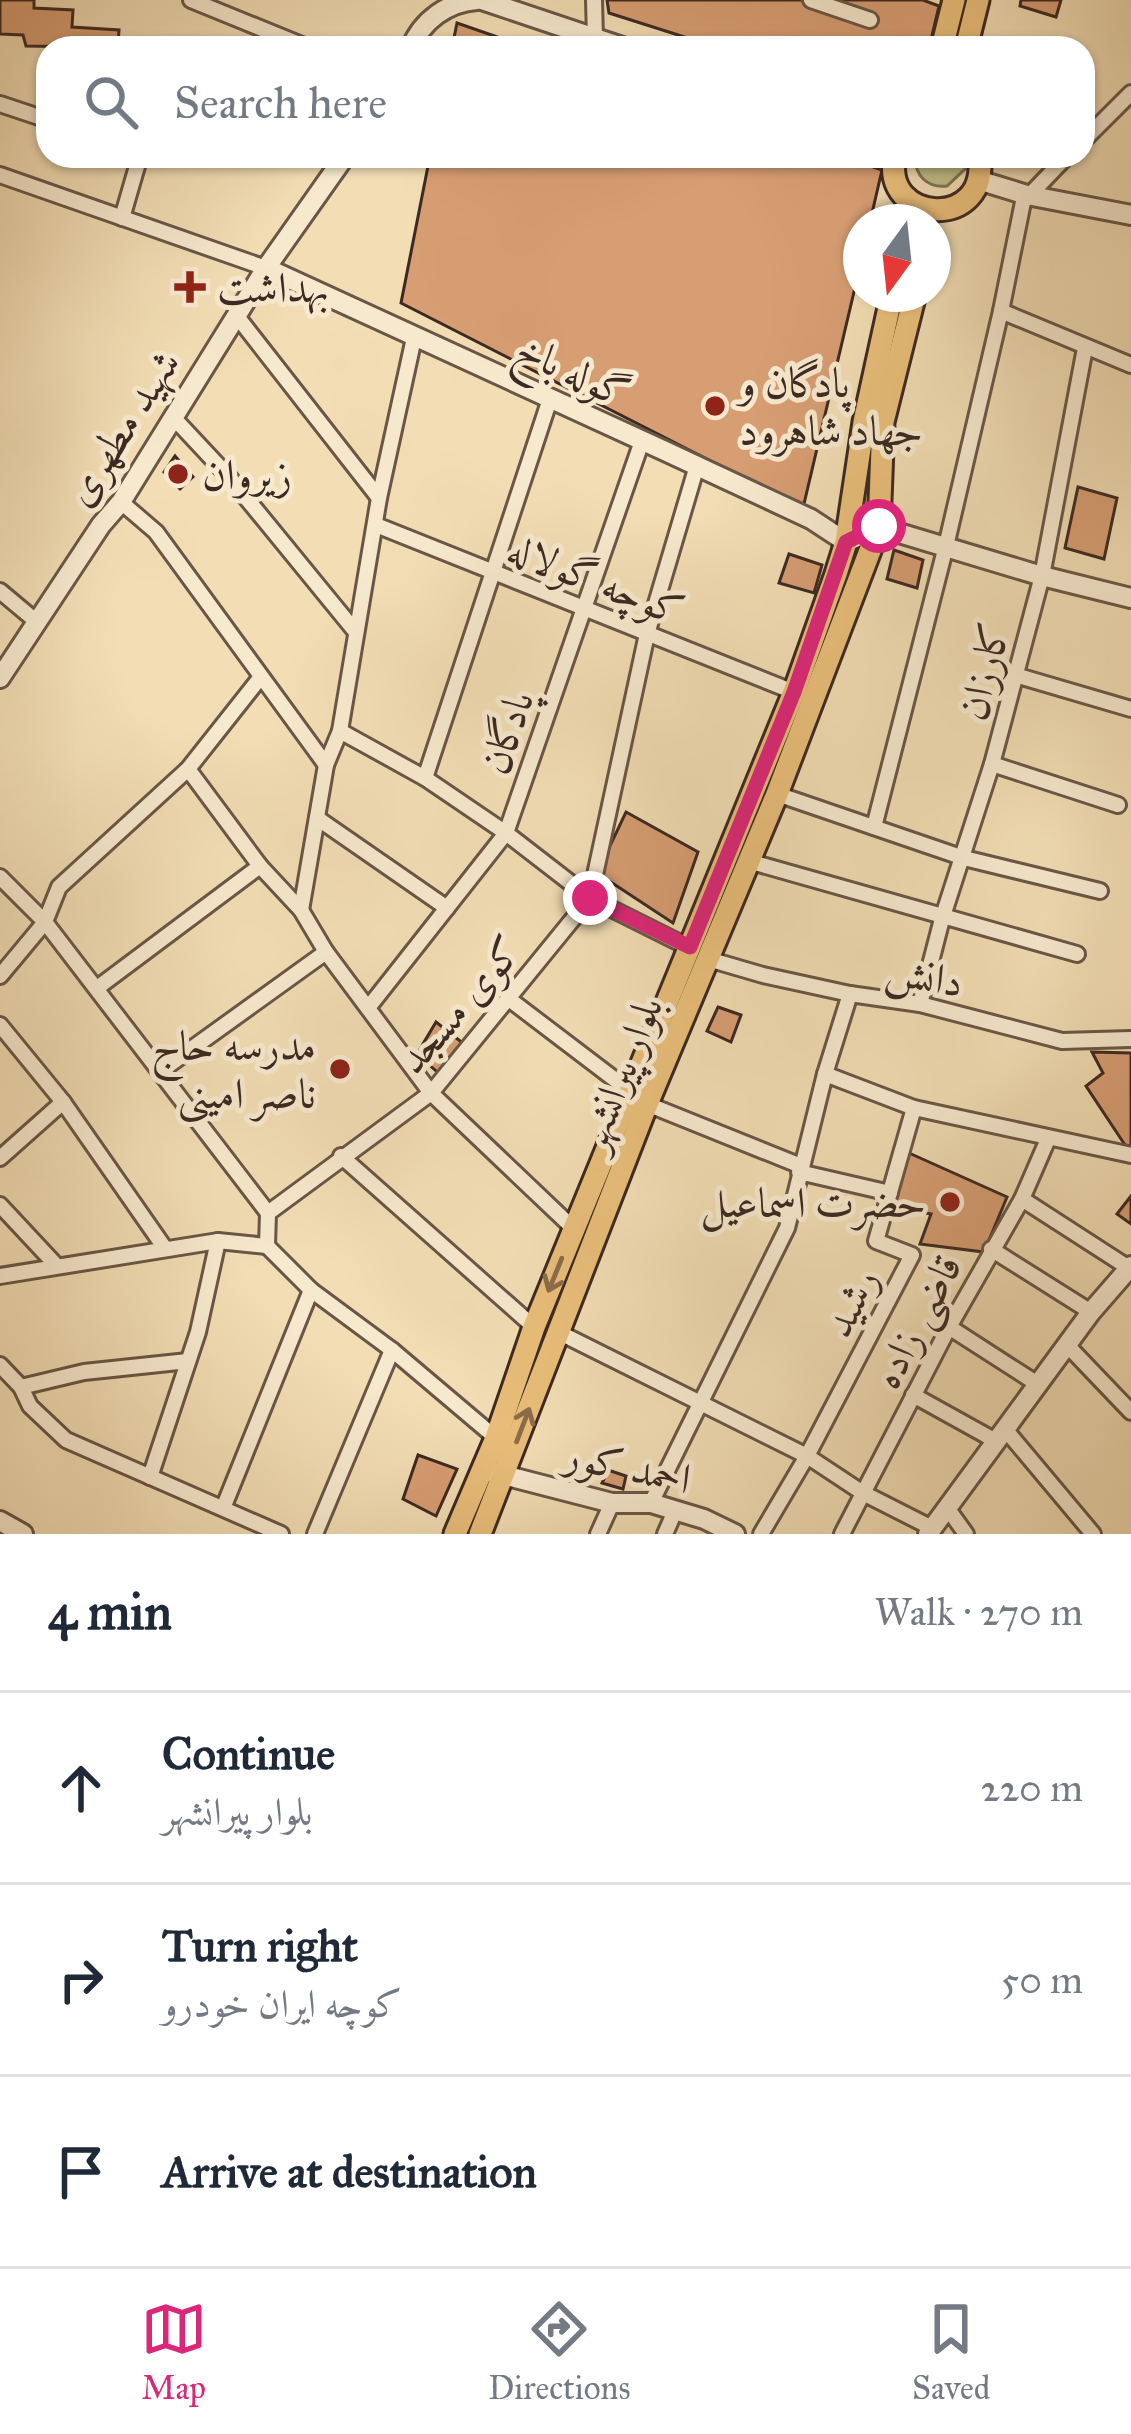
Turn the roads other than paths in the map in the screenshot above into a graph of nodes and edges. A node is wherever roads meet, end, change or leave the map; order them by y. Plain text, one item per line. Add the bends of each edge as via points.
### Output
1 (191, 0) edge
2 (480, 0) edge
3 (594, 0) edge
4 (811, 0) edge
5 (954, 0) edge
6 (978, 0) edge
7 (870, 20) dead end
8 (280, 36) edge
9 (417, 36) edge
10 (589, 36) edge
11 (595, 36) edge
12 (945, 36) edge
13 (969, 36) edge
14 (1131, 93) edge
15 (0, 104) edge
16 (36, 116) edge
17 (1095, 129) edge
18 (137, 168) edge
19 (337, 168) edge
20 (894, 168) edge
21 (978, 168) edge
22 (1055, 168) edge
23 (0, 175) edge
24 (978, 180) junction
25 (1027, 195) junction
26 (905, 204) edge
27 (951, 208) edge
28 (954, 208) junction
29 (951, 211) edge
30 (1131, 215) edge
31 (122, 218) junction
32 (266, 268) junction
33 (1000, 311) junction
34 (888, 312) edge
35 (910, 312) edge
36 (236, 315) junction
37 (414, 338) junction
38 (1085, 348) junction
39 (1131, 365) edge
40 (550, 400) junction
41 (172, 416) junction
42 (642, 441) junction
43 (696, 469) junction
44 (379, 498) junction
45 (121, 502) junction
46 (376, 525) junction
47 (879, 526) junction
48 (846, 542) junction
49 (946, 546) junction
50 (491, 573) junction
51 (1042, 576) junction
52 (0, 591) edge
53 (1131, 598) edge
54 (582, 609) junction
55 (37, 622) junction
56 (356, 632) junction
57 (647, 634) junction
58 (1015, 675) junction
59 (0, 678) edge
60 (260, 678) junction
61 (794, 692) junction
62 (1131, 709) edge
63 (340, 731) junction
64 (992, 764) junction
65 (326, 765) junction
66 (188, 770) junction
67 (425, 778) junction
68 (777, 794) junction
69 (1118, 805) dead end
70 (317, 818) junction
71 (874, 827) junction
72 (506, 833) junction
73 (964, 858) junction
74 (748, 861) junction
75 (260, 866) junction
76 (0, 877) edge
77 (1100, 891) dead end
78 (590, 898) junction
79 (447, 908) junction
80 (301, 910) junction
81 (943, 919) junction
82 (46, 922) junction
83 (326, 952) junction
84 (699, 953) junction
85 (1077, 954) dead end
86 (0, 976) edge
87 (97, 988) junction
88 (850, 994) junction
89 (508, 999) junction
90 (920, 1004) junction
91 (368, 1008) junction
92 (0, 1025) edge
93 (1131, 1040) edge
94 (162, 1070) junction
95 (825, 1074) junction
96 (431, 1094) junction
97 (640, 1099) junction
98 (63, 1102) junction
99 (914, 1108) junction
100 (1048, 1139) junction
101 (1131, 1154) edge
102 (341, 1156) junction
103 (0, 1158) edge
104 (800, 1169) junction
105 (890, 1193) junction
106 (1022, 1199) junction
107 (0, 1205) edge
108 (268, 1213) junction
109 (574, 1228) junction
110 (218, 1240) junction
111 (267, 1246) junction
112 (164, 1247) junction
113 (991, 1249) junction
114 (55, 1264) junction
115 (1130, 1267) edge
116 (0, 1276) edge
117 (311, 1291) junction
118 (1091, 1312) junction
119 (534, 1327) junction
120 (949, 1327) junction
121 (560, 1333) junction
122 (1066, 1345) junction
123 (392, 1350) junction
124 (188, 1360) junction
125 (0, 1365) edge
126 (1039, 1385) junction
127 (21, 1388) junction
128 (914, 1395) junction
129 (701, 1400) junction
130 (1131, 1412) edge
131 (1001, 1435) junction
132 (496, 1438) junction
133 (807, 1456) junction
134 (493, 1472) junction
135 (150, 1477) junction
136 (863, 1493) junction
137 (612, 1503) junction
138 (651, 1503) junction
139 (224, 1506) junction
140 (948, 1509) junction
141 (675, 1510) junction
142 (0, 1521) edge
143 (930, 1531) edge
144 (23, 1534) edge
145 (281, 1534) edge
146 (315, 1534) edge
147 (455, 1534) edge
148 (480, 1534) edge
149 (598, 1534) edge
150 (665, 1534) edge
151 (735, 1534) edge
152 (761, 1534) edge
153 (842, 1534) edge
154 (966, 1534) edge
155 (1093, 1534) edge

1 - 8 street
2 - 9 street via 446,5
2 - 10 street
3 - 11 street
4 - 7 street
5 - 12 main road
6 - 13 main road
14 - 17 street
15 - 16 street
18 - 31 street
19 - 32 street, شهید مطهری
20 - 26 main road
21 - 24 main road
22 - 25 street
23 - 31 street
24 - 25 street
24 - 28 main road
25 - 30 street
25 - 33 street
27 - 28 main road
28 - 29 main road
31 - 32 street
32 - 36 street, شهید مطهری
32 - 37 street, گوله باخ
33 - 38 street
33 - 49 street
34 - 48 main road, بلوار پیرانشهر
35 - 47 main road, بلوار پیرانشهر via 883,422
36 - 41 street, شهید مطهری
36 - 44 street
37 - 40 street, گوله باخ
37 - 44 street
38 - 39 street
38 - 51 street, کارزان
40 - 42 street, گوله باخ
40 - 50 street
41 - 45 street, شهید مطهری
41 - 56 street
42 - 43 street, گوله باخ
42 - 54 street, پادگان
43 - 48 street, گوله باخ
43 - 57 street, کوی مسجد
44 - 46 street
45 - 55 street, شهید مطهری
45 - 60 street via 156,532
46 - 50 street, کوچه گولاله
46 - 56 street
47 - 48 street
47 - 49 street
47 - 68 main road, بلوار پیرانشهر
48 - 61 main road, بلوار پیرانشهر
49 - 51 street
49 - 71 street
50 - 54 street, کوچه گولاله
50 - 67 street
51 - 53 street
51 - 58 street, کارزان
52 - 55 street
54 - 57 street, کوچه گولاله
54 - 72 street, پادگان
55 - 59 street, شهید مطهری
56 - 63 street
57 - 61 street, کوچه گولاله
57 - 78 street, کوی مسجد
58 - 62 street
58 - 64 street, کارزان
60 - 65 street
60 - 66 street
61 - 84 main road, بلوار پیرانشهر
63 - 65 street
63 - 67 street, دانش
64 - 69 street
64 - 73 street, کارزان
65 - 70 street
66 - 75 street
66 - 82 street via 59,886
67 - 72 street, دانش
68 - 71 street
68 - 74 main road, بلوار پیرانشهر
70 - 79 street
70 - 80 street
71 - 73 street
72 - 78 street, دانش
72 - 79 street, پادگان
73 - 77 street
73 - 81 street, کارزان
74 - 81 street
74 - 84 main road, بلوار پیرانشهر
75 - 80 street
75 - 87 street
76 - 82 street
78 - 84 street, دانش
78 - 89 street, کوی مسجد
79 - 91 street, پادگان
80 - 83 street
81 - 85 street
81 - 90 street, کارزان
82 - 86 street
82 - 87 street
83 - 91 street
83 - 94 street
84 - 88 street, دانش
84 - 97 main road, بلوار پیرانشهر
87 - 94 street
88 - 90 street, دانش
88 - 95 street
89 - 96 street, کوی مسجد
89 - 97 street
90 - 93 street, دانش via 1062,1040
91 - 96 street
92 - 98 street
94 - 108 street
95 - 99 street
95 - 104 street
96 - 102 street, کوی مسجد
96 - 109 street
97 - 104 street
97 - 109 main road, بلوار پیرانشهر
97 - 121 main road, بلوار پیرانشهر
98 - 103 street
98 - 112 street
99 - 100 street
99 - 105 street, رشید
100 - 101 street
100 - 106 street, قاضی زاده
102 - 108 street, کوی مسجد
102 - 119 street
104 - 105 street
104 - 129 street via 787,1228
105 - 133 street, رشید via 876,1241 911,1255
106 - 113 street, قاضی زاده
106 - 115 street
107 - 114 street
108 - 111 street
109 -> 119 main road, بلوار پیرانشهر
110 - 111 street
110 - 112 street
110 - 124 street
111 - 117 street
112 - 114 street
113 - 118 street
113 - 120 street, قاضی زاده
114 - 116 street
115 - 118 street
117 - 123 street
117 - 139 street
118 - 122 street
119 - 132 main road, بلوار پیرانشهر
120 - 126 street
120 - 128 street, قاضی زاده
121 - 129 street
134 -> 121 main road, بلوار پیرانشهر
122 - 126 street
122 - 130 street
123 - 132 street
123 - 146 street
124 - 127 street
124 - 135 street
125 - 127 street
126 - 131 street
127 - 135 street via 66,1440
128 - 131 street
128 - 136 street, قاضی زاده
129 - 133 street
129 - 138 street
131 - 140 street
131 - 155 street
132 - 134 main road, بلوار پیرانشهر
133 - 136 street
133 - 152 street, رشید
134 - 137 street, احمد کور
134 - 147 main road, بلوار پیرانشهر
134 - 148 main road, بلوار پیرانشهر
135 - 139 street
136 - 143 street
136 - 153 street, قاضی زاده
137 - 138 street, احمد کور
137 - 149 street
138 - 141 street, احمد کور
139 - 145 street
140 - 143 street
140 - 154 street
141 - 150 street
141 - 151 street, احمد کور
142 - 144 street

